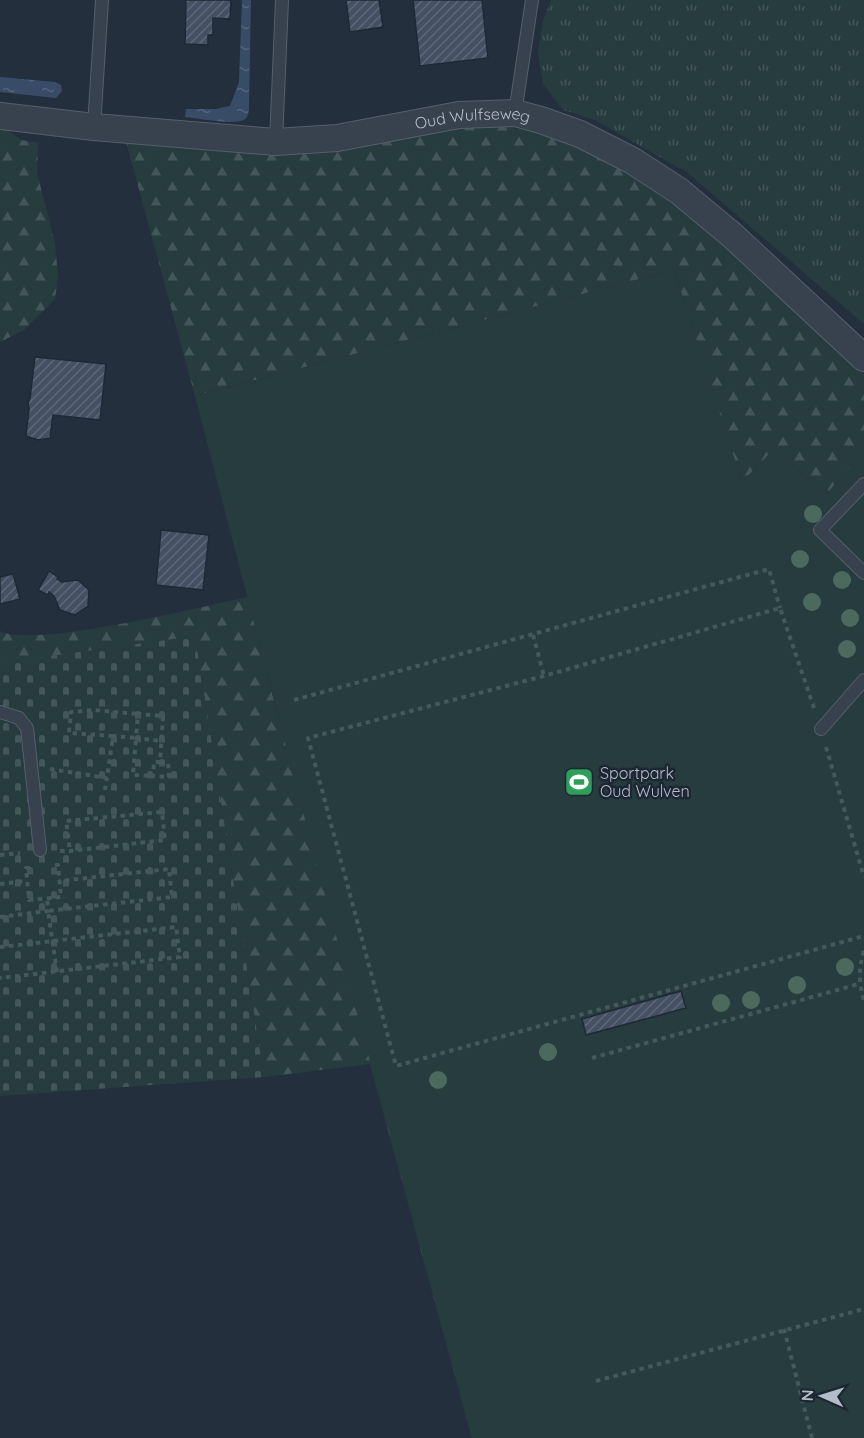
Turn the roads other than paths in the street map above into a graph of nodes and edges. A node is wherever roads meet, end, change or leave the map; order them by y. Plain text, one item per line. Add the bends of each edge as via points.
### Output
1 (102, 0) edge
2 (282, 0) edge
3 (532, 0) edge
4 (514, 113) junction
5 (0, 116) edge
6 (94, 127) junction
7 (276, 142) junction
8 (864, 358) edge
9 (864, 484) edge
10 (864, 573) edge
11 (864, 680) edge
12 (0, 712) edge
13 (821, 729) road end
14 (40, 850) road end

1 - 6 lane
2 - 7 lane
3 - 4 lane
4 - 7 street, Oud Wulfseweg via 459,115 337,138
4 - 8 street, Oud Wulfseweg via 580,134 633,161 679,191
5 - 6 street, Oud Wulfseweg
6 - 7 street, Oud Wulfseweg
9 - 10 lane via 820,530
11 - 13 lane
12 - 14 lane via 19,718 27,728

